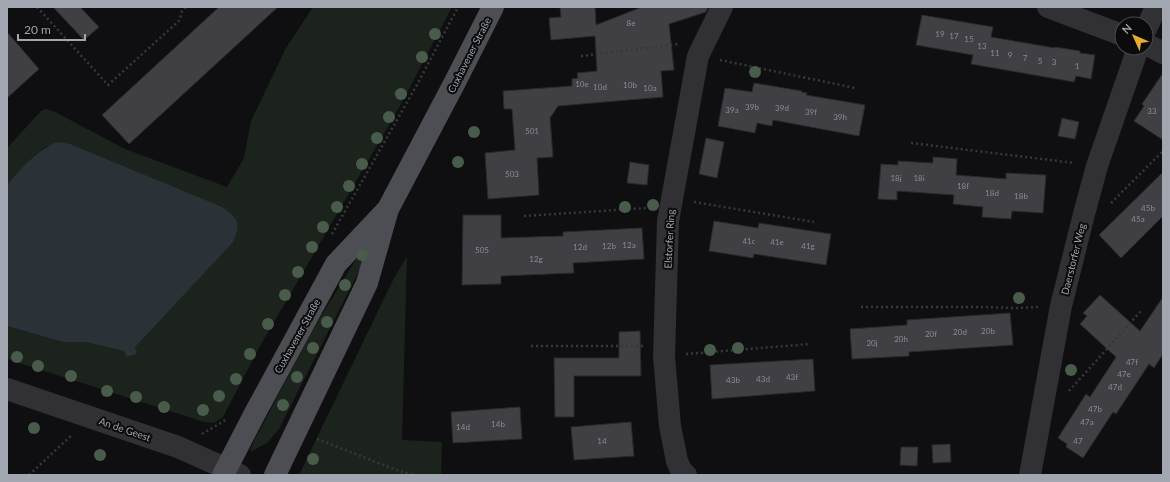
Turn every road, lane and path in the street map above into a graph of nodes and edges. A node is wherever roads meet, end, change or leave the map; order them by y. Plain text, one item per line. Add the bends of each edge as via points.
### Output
1 (37, 7) edge
2 (186, 7) edge
3 (458, 7) edge
4 (493, 7) edge
5 (722, 7) edge
6 (1048, 7) edge
7 (1114, 32) edge
8 (702, 48) junction
9 (1154, 48) edge
10 (1163, 53) edge
11 (581, 56) dead end
12 (1135, 56) edge
13 (855, 88) dead end
14 (911, 143) dead end
15 (1163, 151) edge
16 (1097, 166) junction
17 (671, 202) junction
18 (388, 209) junction
19 (1084, 214) junction
20 (524, 216) dead end
21 (814, 222) dead end
22 (329, 239) dead end
23 (1061, 306) junction
24 (861, 308) dead end
25 (1141, 311) dead end
26 (810, 344) dead end
27 (531, 346) dead end
28 (664, 351) junction
29 (7, 389) edge
30 (1064, 397) dead end
31 (230, 416) dead end
32 (91, 418) junction
33 (296, 431) junction
34 (202, 433) dead end
35 (230, 473) edge
36 (29, 475) edge
37 (275, 475) edge
38 (414, 475) edge
39 (686, 475) edge
40 (1030, 475) edge

1 - 2 path via 108,85 180,20
3 - 22 path
4 - 18 main road, Cuxhavener Straße
5 - 8 street, Elstorfer Ring
6 - 7 street
8 - 11 path
8 - 13 path
8 - 17 street, Elstorfer Ring
9 - 10 street
12 - 16 street, Daerstorfer Weg
14 - 16 path
15 - 19 path via 1096,216
16 - 19 street, Daerstorfer Weg
17 - 20 path
17 - 21 path
17 - 28 street, Elstorfer Ring via 668,221
18 - 33 main road, Cuxhavener Straße via 367,283
18 - 35 main road, Cuxhavener Straße via 336,264 254,415
19 - 23 street, Daerstorfer Weg
23 - 24 path
23 - 40 street, Daerstorfer Weg
25 - 30 path
26 - 28 path
27 - 28 path
28 - 39 street, Elstorfer Ring via 672,433 677,461
29 - 32 street, An de Geest
31 - 34 path
32 - 35 street, An de Geest via 178,447
32 - 36 path
33 - 37 main road, Cuxhavener Straße
33 - 38 path

